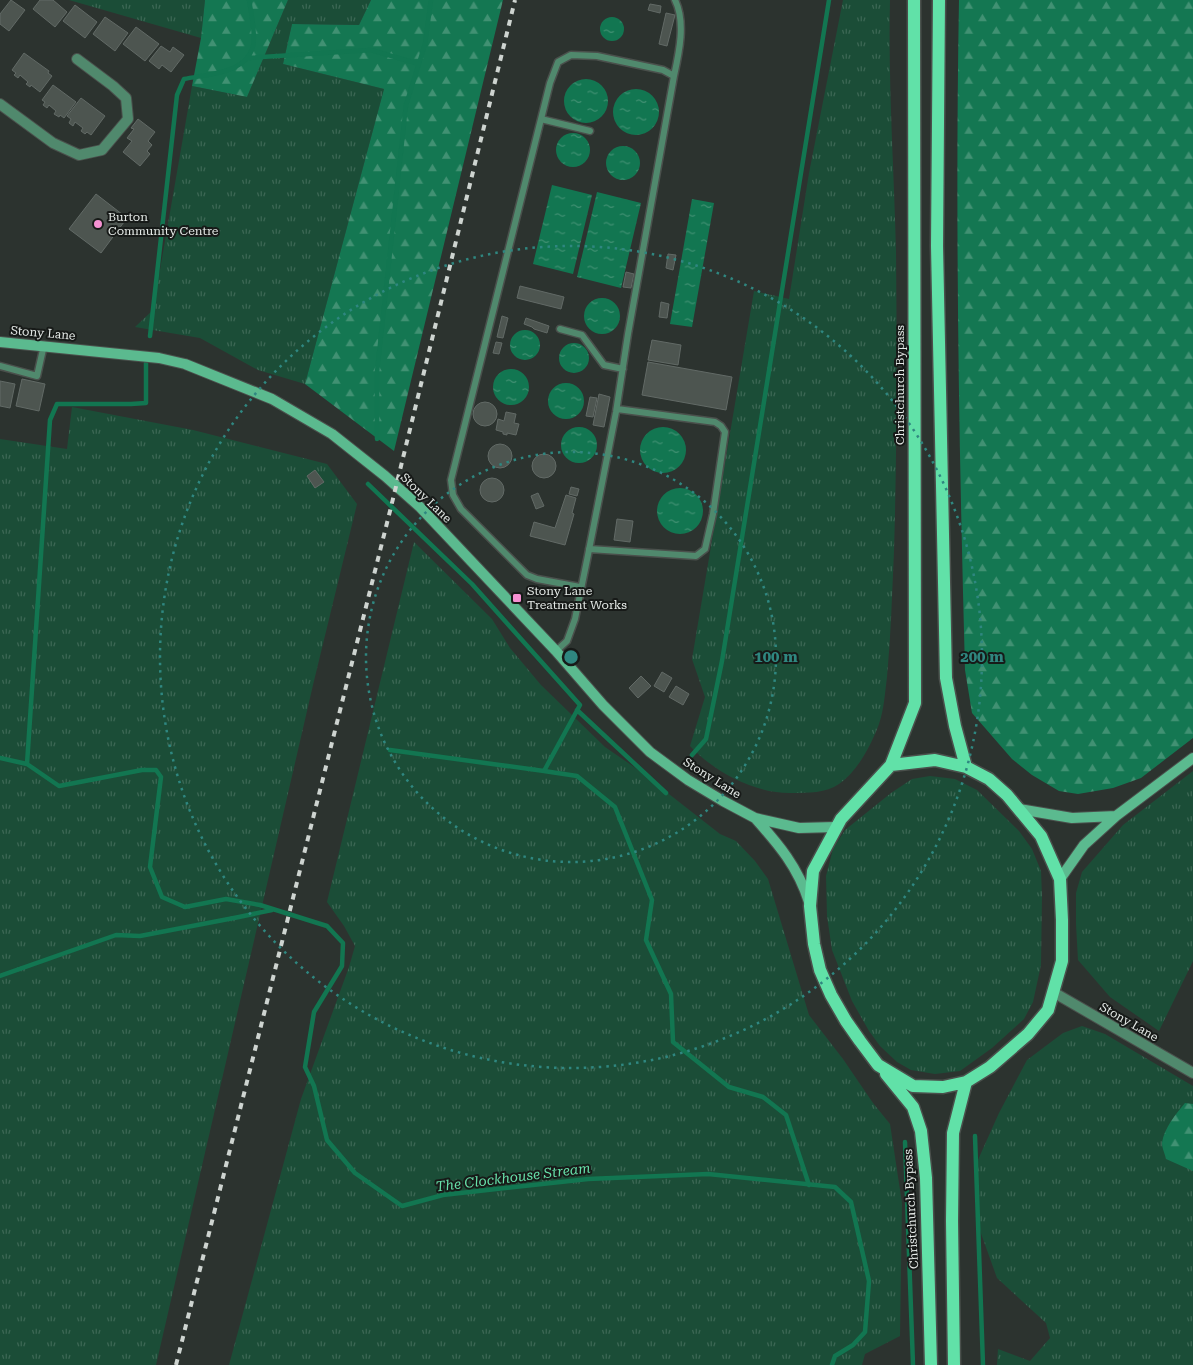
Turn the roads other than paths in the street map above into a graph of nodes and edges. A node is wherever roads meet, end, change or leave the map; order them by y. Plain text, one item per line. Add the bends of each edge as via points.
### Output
1 (675, 0) edge
2 (914, 0) edge
3 (939, 0) edge
4 (76, 59) dead end
5 (674, 76) junction
6 (0, 104) edge
7 (541, 119) junction
8 (590, 132) dead end
9 (560, 328) dead end
10 (0, 342) edge
11 (44, 345) junction
12 (0, 366) edge
13 (623, 369) junction
14 (617, 409) junction
15 (589, 549) junction
16 (580, 587) junction
17 (556, 651) junction
18 (1193, 758) edge
19 (891, 765) junction
20 (966, 766) junction
21 (1019, 809) junction
22 (1116, 816) junction
23 (755, 818) junction
24 (836, 827) junction
25 (1060, 879) junction
26 (810, 906) junction
27 (1053, 992) junction
28 (878, 1065) junction
29 (1193, 1073) edge
30 (966, 1082) junction
31 (931, 1365) edge
32 (954, 1365) edge

1 - 5 lane via 680,10 680,48
2 - 19 main road, Christchurch Bypass via 914,703
3 - 20 main road via 937,246 946,678
4 - 6 street via 126,98 128,119 102,150 80,155 53,143
5 - 7 lane via 663,70 597,56 571,55 558,62
5 - 13 lane
7 - 8 lane
7 - 16 lane via 452,480 453,494 461,509 527,575
9 - 13 lane via 582,335 604,364
10 - 11 main road, Stony Lane
11 - 12 lane via 37,376
11 - 17 main road, Stony Lane via 185,364 272,398 332,434 420,507
13 - 14 lane
14 - 15 lane
14 - 15 lane via 715,422 725,432 705,549 696,556
15 - 16 lane
16 - 17 lane via 567,641
17 - 23 main road, Stony Lane via 650,752 688,780
18 - 22 main road
19 - 20 main road via 935,760
19 - 24 main road, Christchurch Bypass
20 - 21 main road via 989,779
21 - 22 main road via 1072,818
21 - 25 main road via 1041,836
22 - 25 main road via 1084,845
23 - 24 main road, Stony Lane via 799,828
23 - 26 main road, Stony Lane via 780,847 802,882
24 - 26 main road, Christchurch Bypass via 813,872
25 - 27 main road via 1062,961
26 - 28 main road, Christchurch Bypass via 820,970 846,1021
27 - 29 street, Stony Lane
27 - 30 main road via 1048,1010 1028,1034 990,1067
28 - 30 main road via 913,1086 943,1087
28 - 31 main road, Christchurch Bypass via 913,1107 921,1131 926,1178
30 - 32 main road via 953,1133

